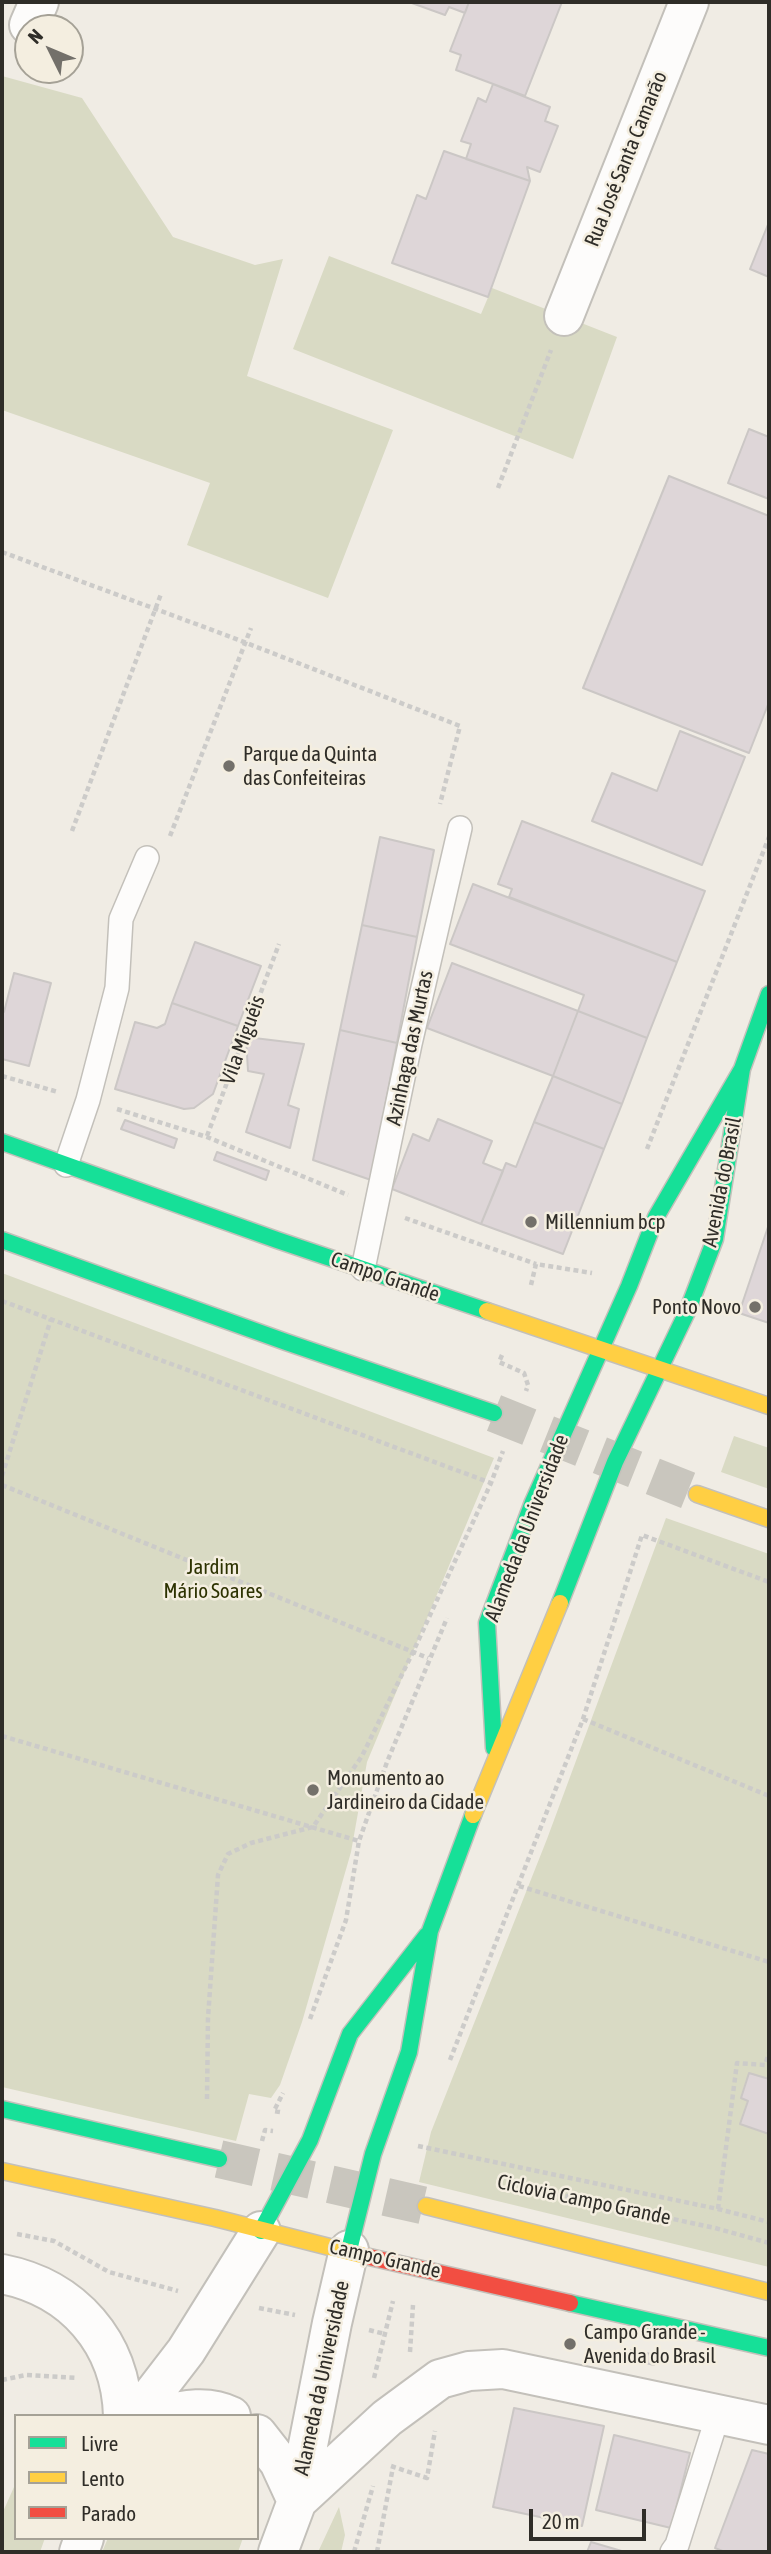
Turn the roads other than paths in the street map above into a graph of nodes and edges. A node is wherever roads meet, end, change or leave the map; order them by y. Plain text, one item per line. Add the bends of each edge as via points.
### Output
1 (689, 2) edge
2 (564, 316) road end
3 (460, 828) dead end
4 (147, 859) dead end
5 (769, 994) edge
6 (742, 1069) junction
7 (2, 1142) edge
8 (66, 1165) junction
9 (2, 1240) edge
10 (363, 1269) junction
11 (601, 1349) junction
12 (660, 1369) junction
13 (769, 1406) edge
14 (494, 1413) tunnel mouth
15 (697, 1494) tunnel mouth
16 (769, 1520) edge
17 (495, 1757) junction
18 (430, 1931) junction
19 (2, 2109) edge
20 (219, 2159) tunnel mouth
21 (2, 2171) edge
22 (426, 2206) tunnel mouth
23 (261, 2231) junction
24 (349, 2250) junction
25 (2, 2274) edge
26 (769, 2292) edge
27 (769, 2348) edge
28 (123, 2414) edge
29 (138, 2414) edge
30 (168, 2414) edge
31 (227, 2414) edge
32 (718, 2415) junction
33 (769, 2425) edge
34 (259, 2437) edge
35 (297, 2501) junction
36 (278, 2552) edge
37 (672, 2552) edge

1 - 2 street, Rua José Santa Camarão
3 - 10 lane, Azinhaga das Murtas
4 - 8 lane via 121,919 117,988
5 - 6 main road, Avenida do Brasil
6 - 11 main road, Avenida do Brasil via 656,1217
6 - 12 main road, Avenida do Brasil via 715,1239 688,1312
7 - 8 main road, Campo Grande
8 - 10 main road, Campo Grande
9 - 14 main road
10 - 11 main road, Campo Grande
11 - 12 main road, Campo Grande
11 - 17 main road, Alameda da Universidade via 533,1502 487,1623
12 - 13 main road, Campo Grande
12 - 17 main road, Alameda da Universidade via 615,1462
15 - 16 main road
17 - 18 main road, Alameda da Universidade
18 - 23 main road, Alameda da Universidade via 350,2034 310,2140
18 - 24 main road, Alameda da Universidade via 409,2052 373,2154
19 - 20 main road
21 - 23 main road, Campo Grande
22 - 26 main road
23 - 24 main road, Campo Grande
23 - 29 street, Alameda da Universidade via 186,2351
24 - 27 main road, Campo Grande
24 - 35 street, Alameda da Universidade
25 - 28 street via 36,2283 69,2303 94,2329 115,2364
30 - 31 street via 200,2409
32 - 33 street
32 - 35 street via 503,2369 470,2371 440,2379 420,2392
32 - 37 lane
34 - 35 street, Alameda da Universidade via 279,2462
35 - 36 street, Alameda da Universidade

